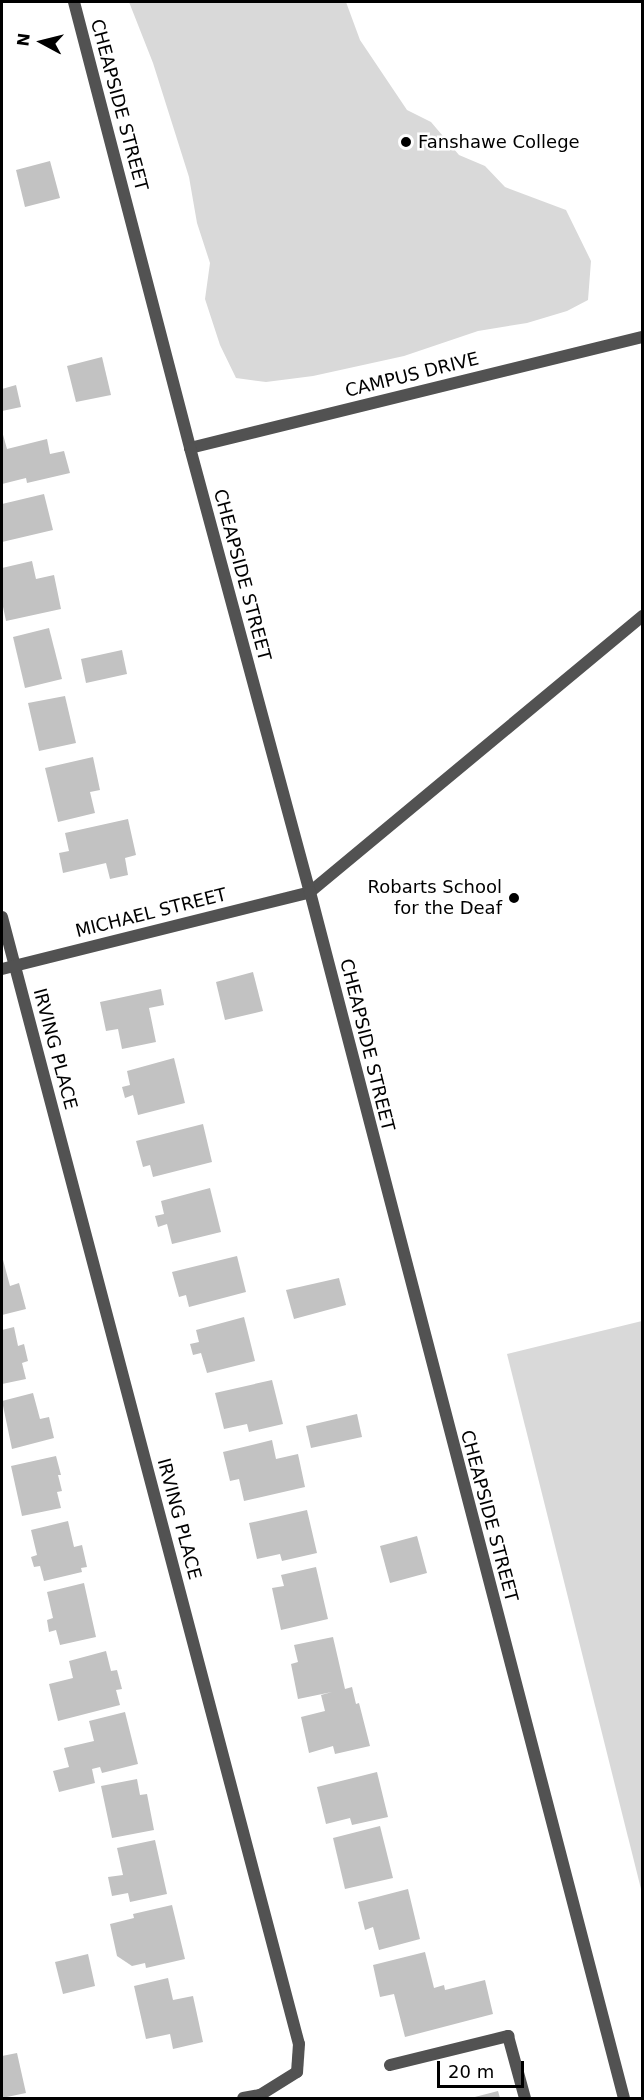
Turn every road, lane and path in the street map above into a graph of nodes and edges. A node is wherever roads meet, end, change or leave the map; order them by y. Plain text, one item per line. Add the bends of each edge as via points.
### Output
1 (74, 2) edge
2 (642, 337) edge
3 (190, 448) junction
4 (642, 616) edge
5 (310, 892) junction
6 (2, 917) edge
7 (14, 966) junction
8 (2, 969) edge
9 (390, 2065) dead end
10 (243, 2098) edge
11 (525, 2098) edge
12 (624, 2098) edge

1 - 3 street, CHEAPSIDE STREET
2 - 3 street, CAMPUS DRIVE
3 - 5 street, CHEAPSIDE STREET
4 - 5 street
5 - 7 street, MICHAEL STREET
5 - 12 street, CHEAPSIDE STREET
6 - 7 street, IRVING PLACE
7 - 8 street, MICHAEL STREET
7 - 10 street, IRVING PLACE via 299,2044 297,2072 260,2095
9 - 11 street via 508,2036

